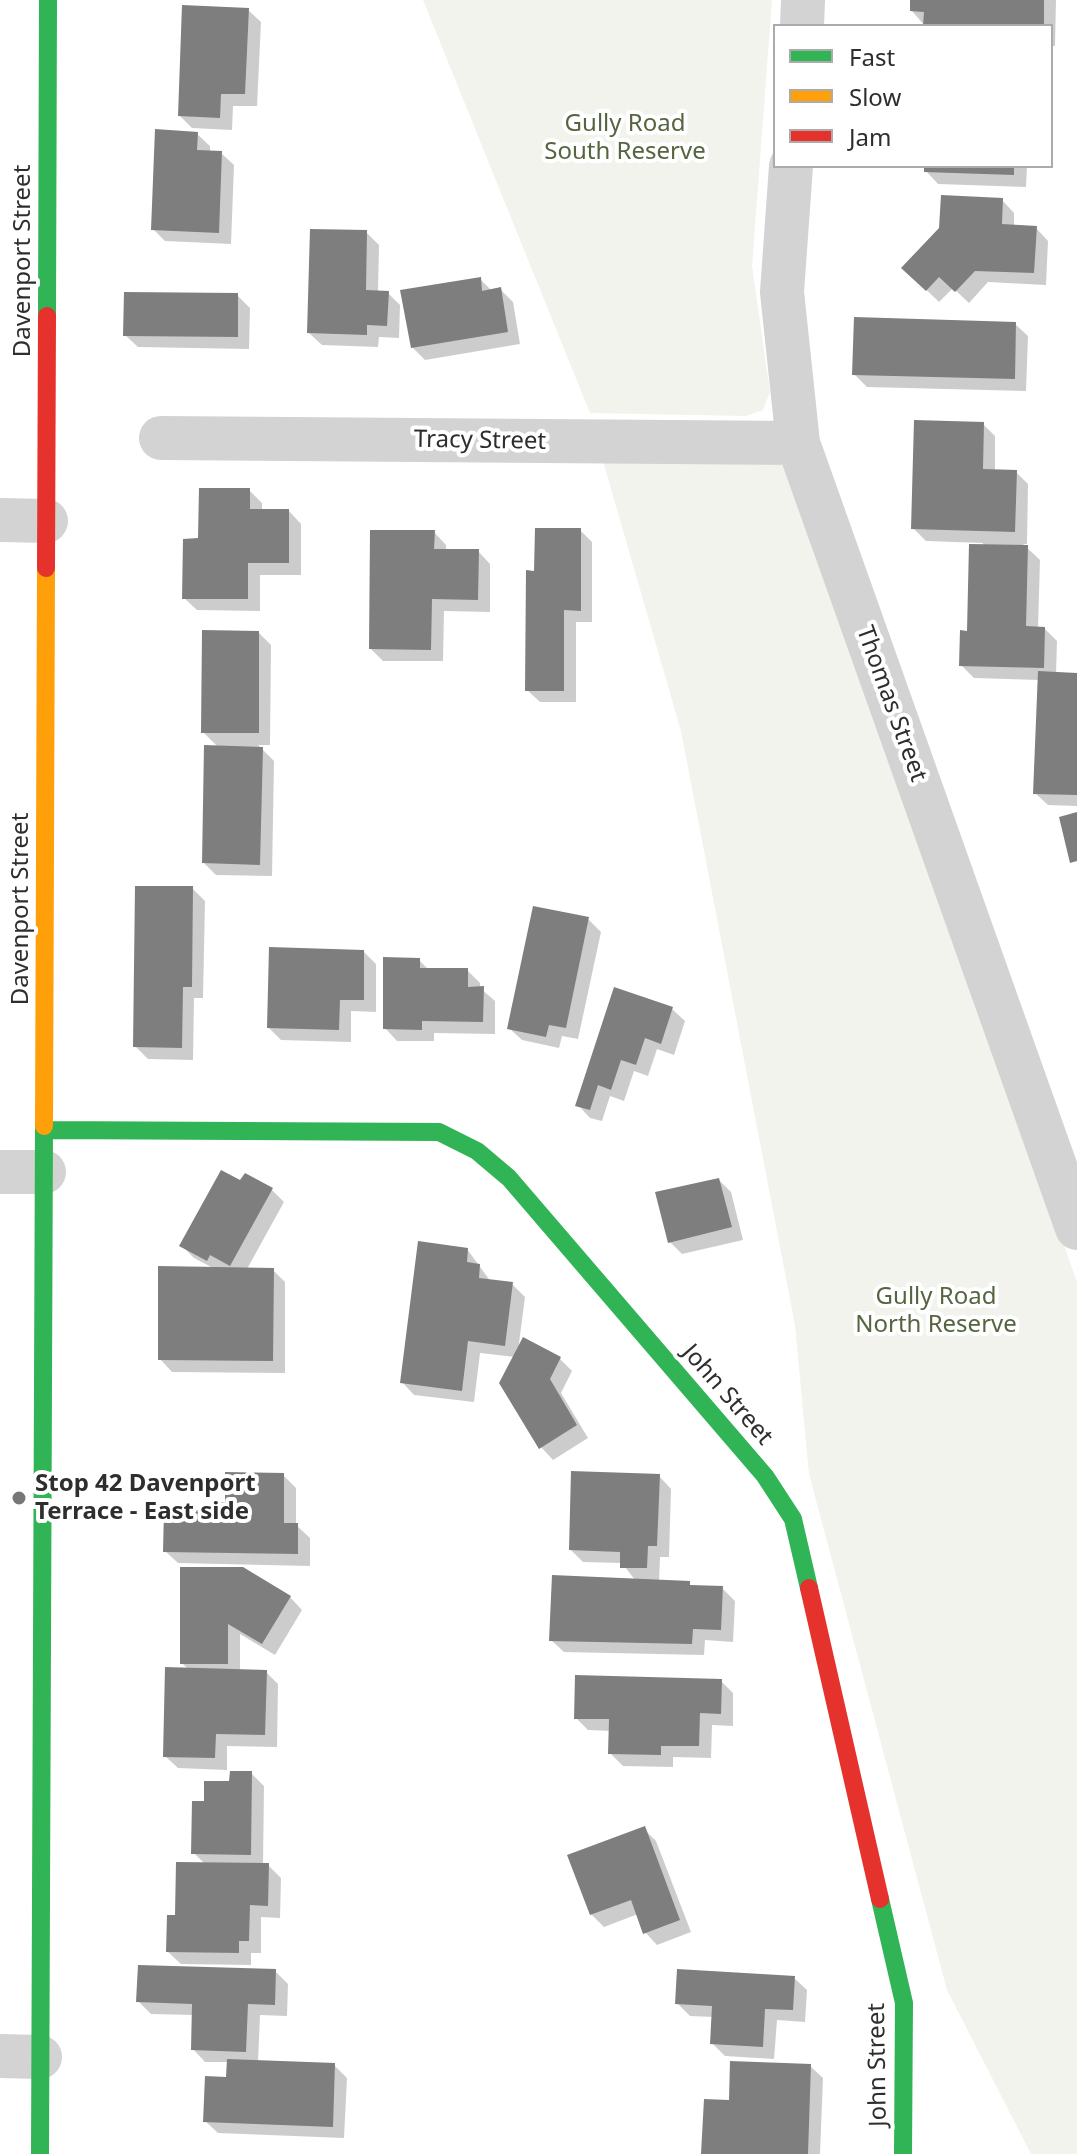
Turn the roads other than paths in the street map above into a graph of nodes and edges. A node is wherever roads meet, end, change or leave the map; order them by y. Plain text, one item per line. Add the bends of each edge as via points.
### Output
1 (48, 0) edge
2 (803, 0) edge
3 (802, 24) edge
4 (791, 168) edge
5 (161, 438) dead end
6 (798, 443) junction
7 (0, 520) edge
8 (46, 521) junction
9 (45, 1130) junction
10 (0, 1172) edge
11 (44, 1172) junction
12 (1077, 1228) edge
13 (20, 2056) edge
14 (40, 2154) edge
15 (903, 2154) edge

1 - 8 street, Davenport Street
2 - 3 street
4 - 6 street, Thomas Street via 782,292
5 - 6 street, Tracy Street
6 - 12 street, Thomas Street
7 - 8 street
8 - 9 street, Davenport Street
9 - 11 street, Davenport Street
9 - 15 street, John Street via 439,1132 463,1142 509,1178 765,1476 793,1519 904,2003
10 - 11 street
11 - 13 street, Davenport Street
13 - 14 street, Davenport Street

